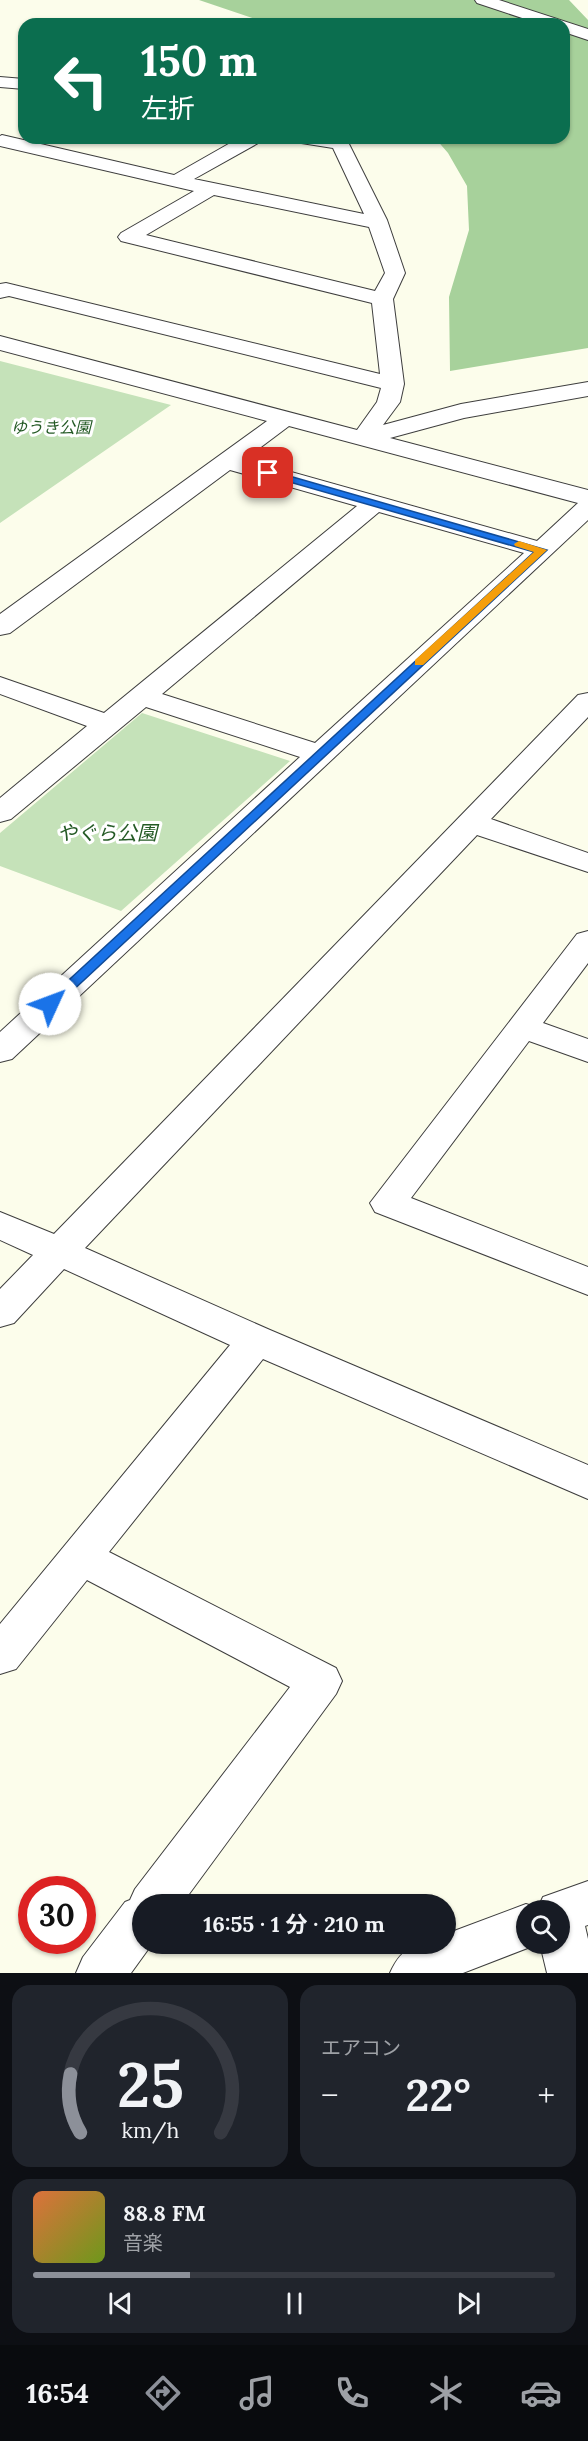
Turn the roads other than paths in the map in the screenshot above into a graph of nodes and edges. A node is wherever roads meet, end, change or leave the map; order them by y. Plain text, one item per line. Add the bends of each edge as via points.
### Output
1 (483, 0) edge
2 (538, 18) edge
3 (570, 28) edge
4 (588, 35) edge
5 (0, 81) edge
6 (18, 83) edge
7 (18, 134) edge
8 (1, 141) edge
9 (242, 144) edge
10 (340, 144) edge
11 (177, 181) junction
12 (211, 189) junction
13 (378, 223) junction
14 (0, 292) edge
15 (382, 299) junction
16 (0, 343) edge
17 (393, 384) junction
18 (588, 389) edge
19 (286, 418) junction
20 (363, 438) junction
21 (225, 461) junction
22 (588, 498) edge
23 (375, 503) junction
24 (588, 507) edge
25 (542, 550) junction
26 (0, 627) edge
27 (0, 686) edge
28 (141, 696) junction
29 (588, 701) edge
30 (108, 724) junction
31 (319, 754) junction
32 (0, 813) edge
33 (473, 823) junction
34 (588, 863) edge
35 (588, 940) edge
36 (522, 1028) junction
37 (0, 1050) edge
38 (588, 1052) edge
39 (0, 1225) edge
40 (59, 1251) junction
41 (588, 1282) edge
42 (0, 1313) edge
43 (256, 1340) junction
44 (588, 1483) edge
45 (81, 1557) junction
46 (0, 1656) edge
47 (160, 1894) edge
48 (588, 1904) edge
49 (570, 1910) edge
50 (516, 1930) edge
51 (132, 1931) edge
52 (567, 1954) edge
53 (101, 1973) edge
54 (415, 1973) edge
55 (572, 1973) edge

1 - 2 street
3 - 4 street
5 - 6 street
7 - 8 street
8 - 11 street
9 - 11 street
10 - 13 street
11 - 12 street
12 - 13 street
12 - 15 street via 128,237
13 - 15 street via 395,273
14 - 17 street via 6,289
15 - 17 street
16 - 19 street
17 - 20 street via 388,402
18 - 20 street via 461,411
19 - 20 street
19 - 21 street
20 - 22 street
21 - 23 street
21 - 26 street
23 - 25 street
23 - 28 street
24 - 25 street
25 - 31 street
27 - 30 street
28 - 30 street
28 - 31 street
29 - 33 street
30 - 32 street
31 - 37 street
33 - 34 street
33 - 40 street
35 - 36 street
36 - 38 street
36 - 41 street via 388,1203
39 - 40 street
40 - 42 street
40 - 43 street
43 - 44 street
43 - 45 street
45 - 46 street
45 - 47 street via 320,1681
48 - 49 street
50 - 54 street
51 - 53 street
52 - 55 street

